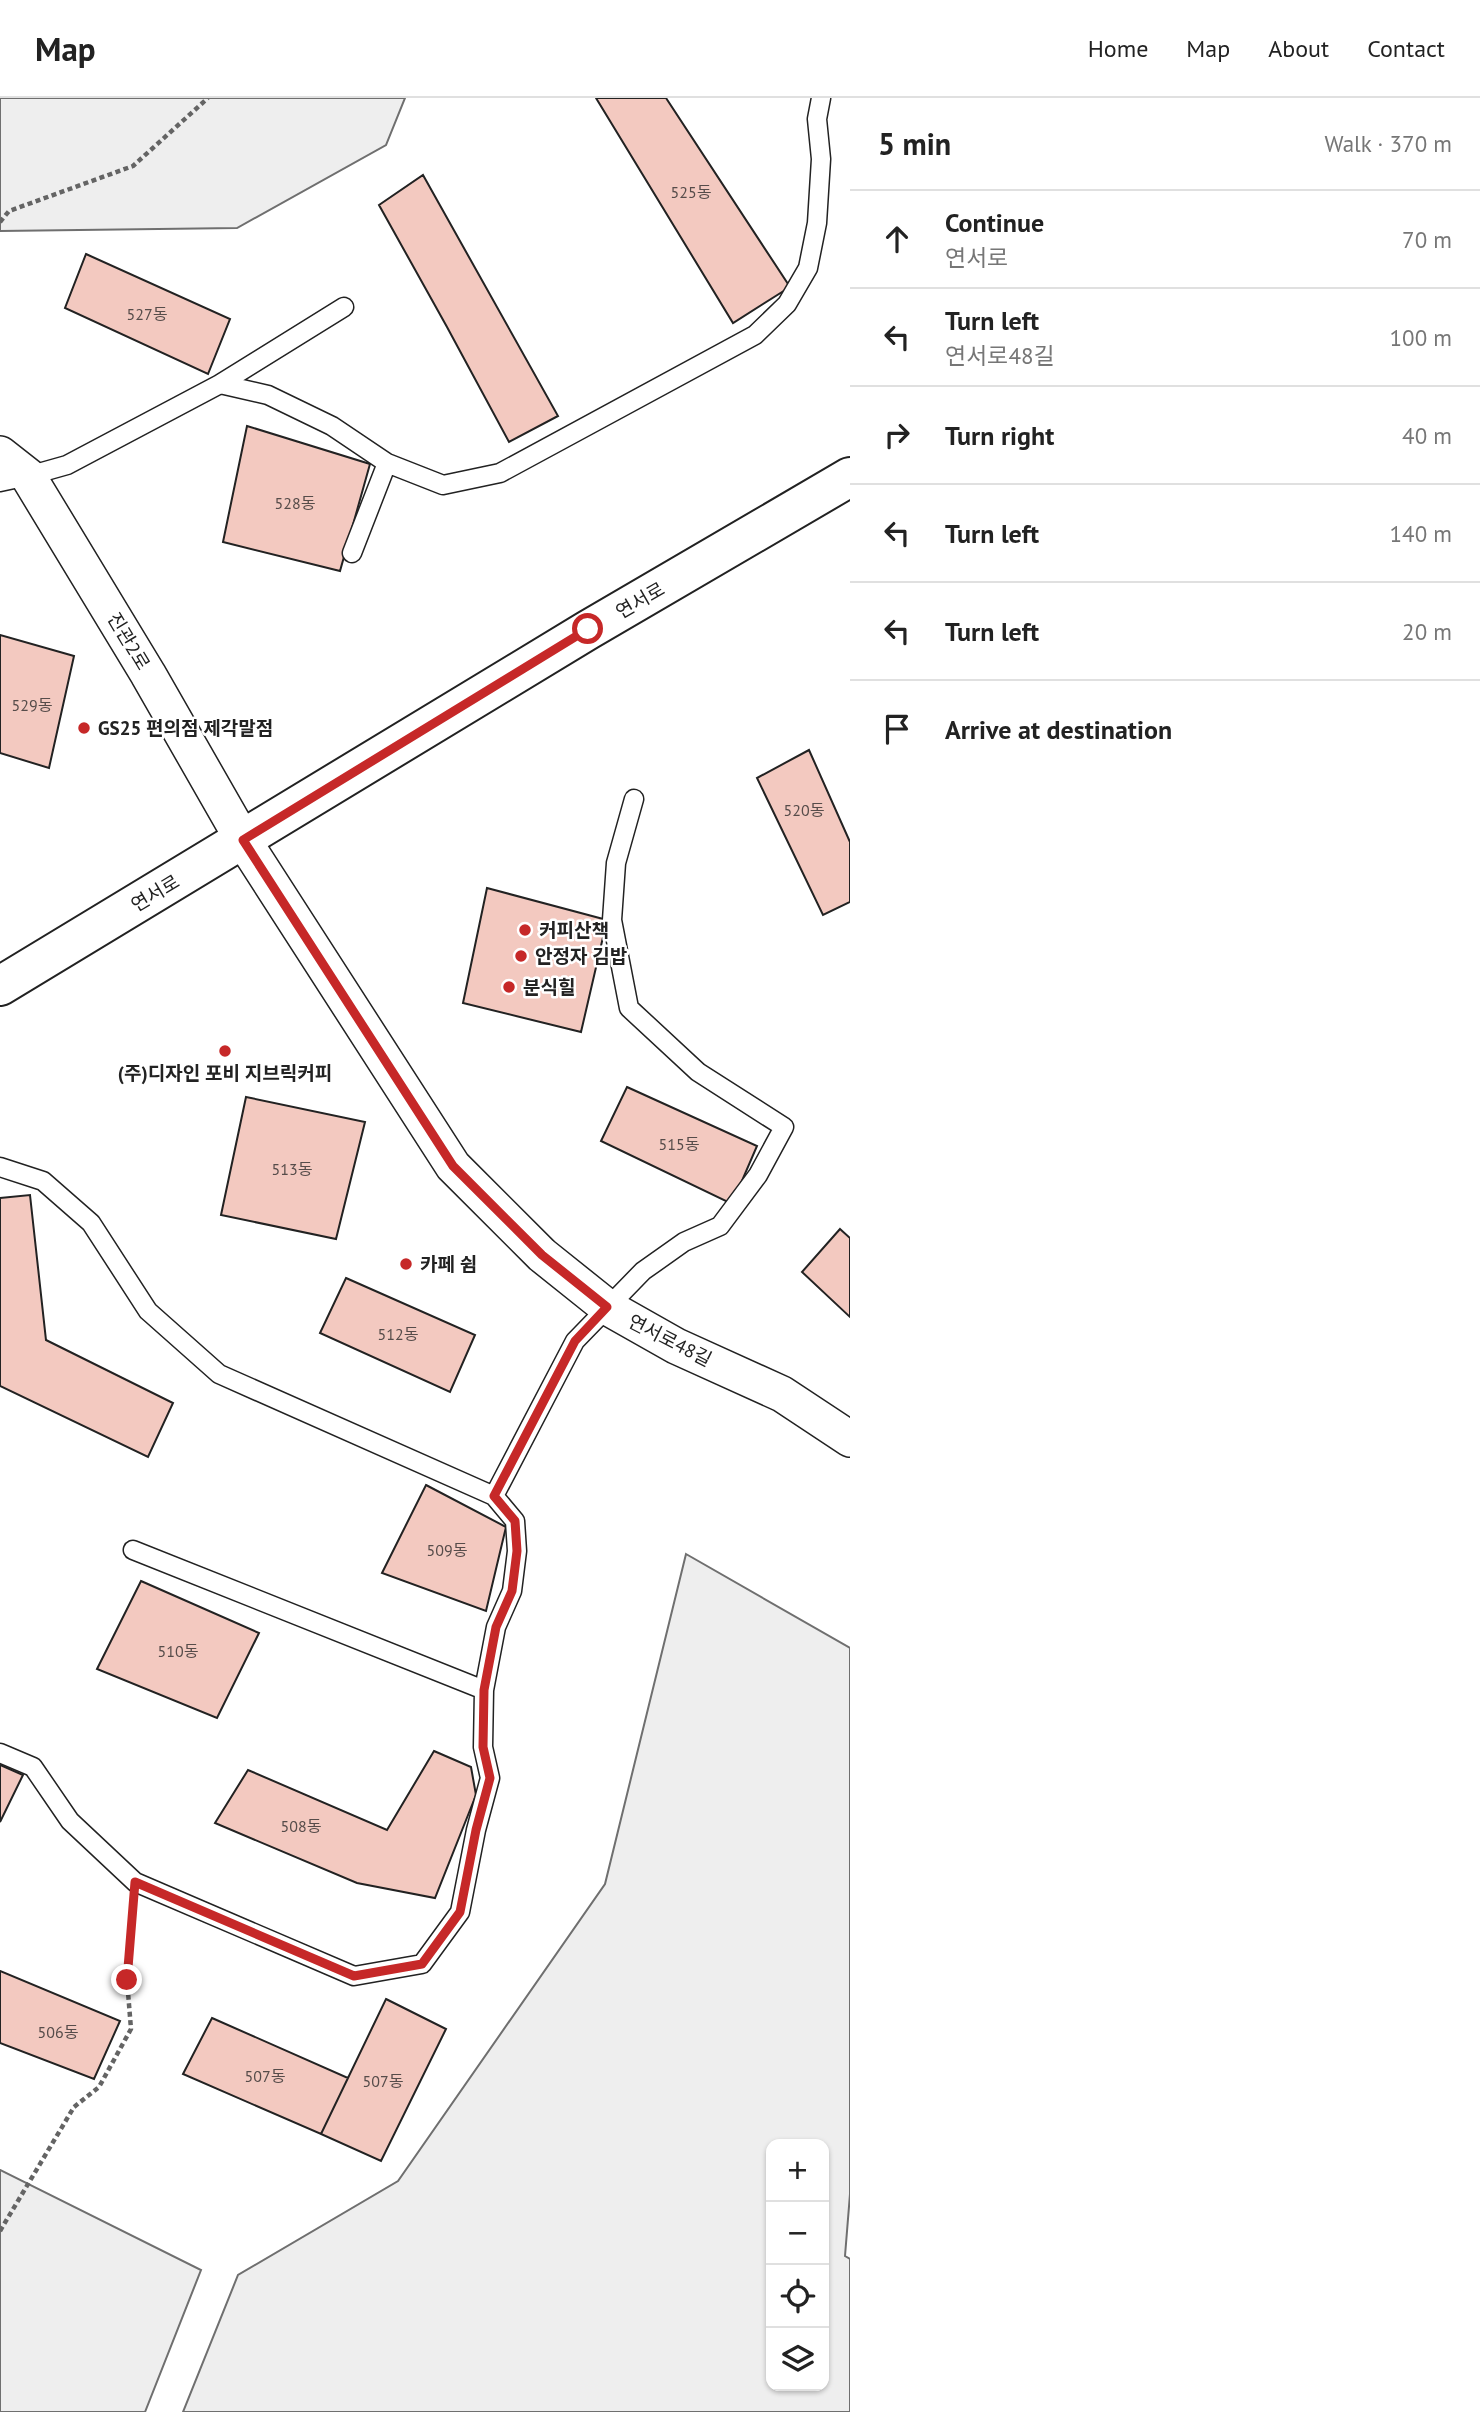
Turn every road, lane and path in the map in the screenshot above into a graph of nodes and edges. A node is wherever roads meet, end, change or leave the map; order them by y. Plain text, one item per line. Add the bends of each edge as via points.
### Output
1 (208, 98) edge
2 (821, 98) edge
3 (0, 222) edge
4 (344, 307) dead end
5 (219, 384) junction
6 (0, 454) edge
7 (387, 463) junction
8 (850, 477) edge
9 (14, 479) edge
10 (352, 553) dead end
11 (634, 799) dead end
12 (243, 840) junction
13 (0, 986) edge
14 (0, 1167) edge
15 (607, 1307) junction
16 (850, 1438) edge
17 (494, 1496) junction
18 (134, 1550) dead end
19 (484, 1690) junction
20 (0, 1753) edge
21 (135, 1882) junction
22 (0, 2231) edge

1 - 3 path via 133,166 9,211
2 - 7 lane via 817,223 808,268 786,304 755,335 500,473 443,485
4 - 5 lane
5 - 7 lane via 268,395 332,426
5 - 9 lane via 67,465
6 - 9 street, 진관2로
7 - 10 lane
8 - 12 main road, 연서로 via 588,629
9 - 12 street, 진관2로 via 148,674
11 - 15 lane via 616,863 612,920 629,1008 698,1072 784,1127 758,1175 720,1226 684,1242 643,1270
12 - 13 main road, 연서로
12 - 15 street, 연서로48길 via 453,1166 542,1255
14 - 17 lane via 43,1181 91,1223 149,1311 219,1374
15 - 16 street, 연서로48길 via 676,1346 782,1394
15 - 17 lane via 575,1341
17 - 19 lane via 515,1521 517,1551 512,1591 496,1627
18 - 19 lane
19 - 21 lane via 483,1747 490,1778 460,1912 422,1964 354,1976
20 - 21 lane via 33,1767 70,1821
21 - 22 path via 127,1980 131,2029 99,2087 74,2107

